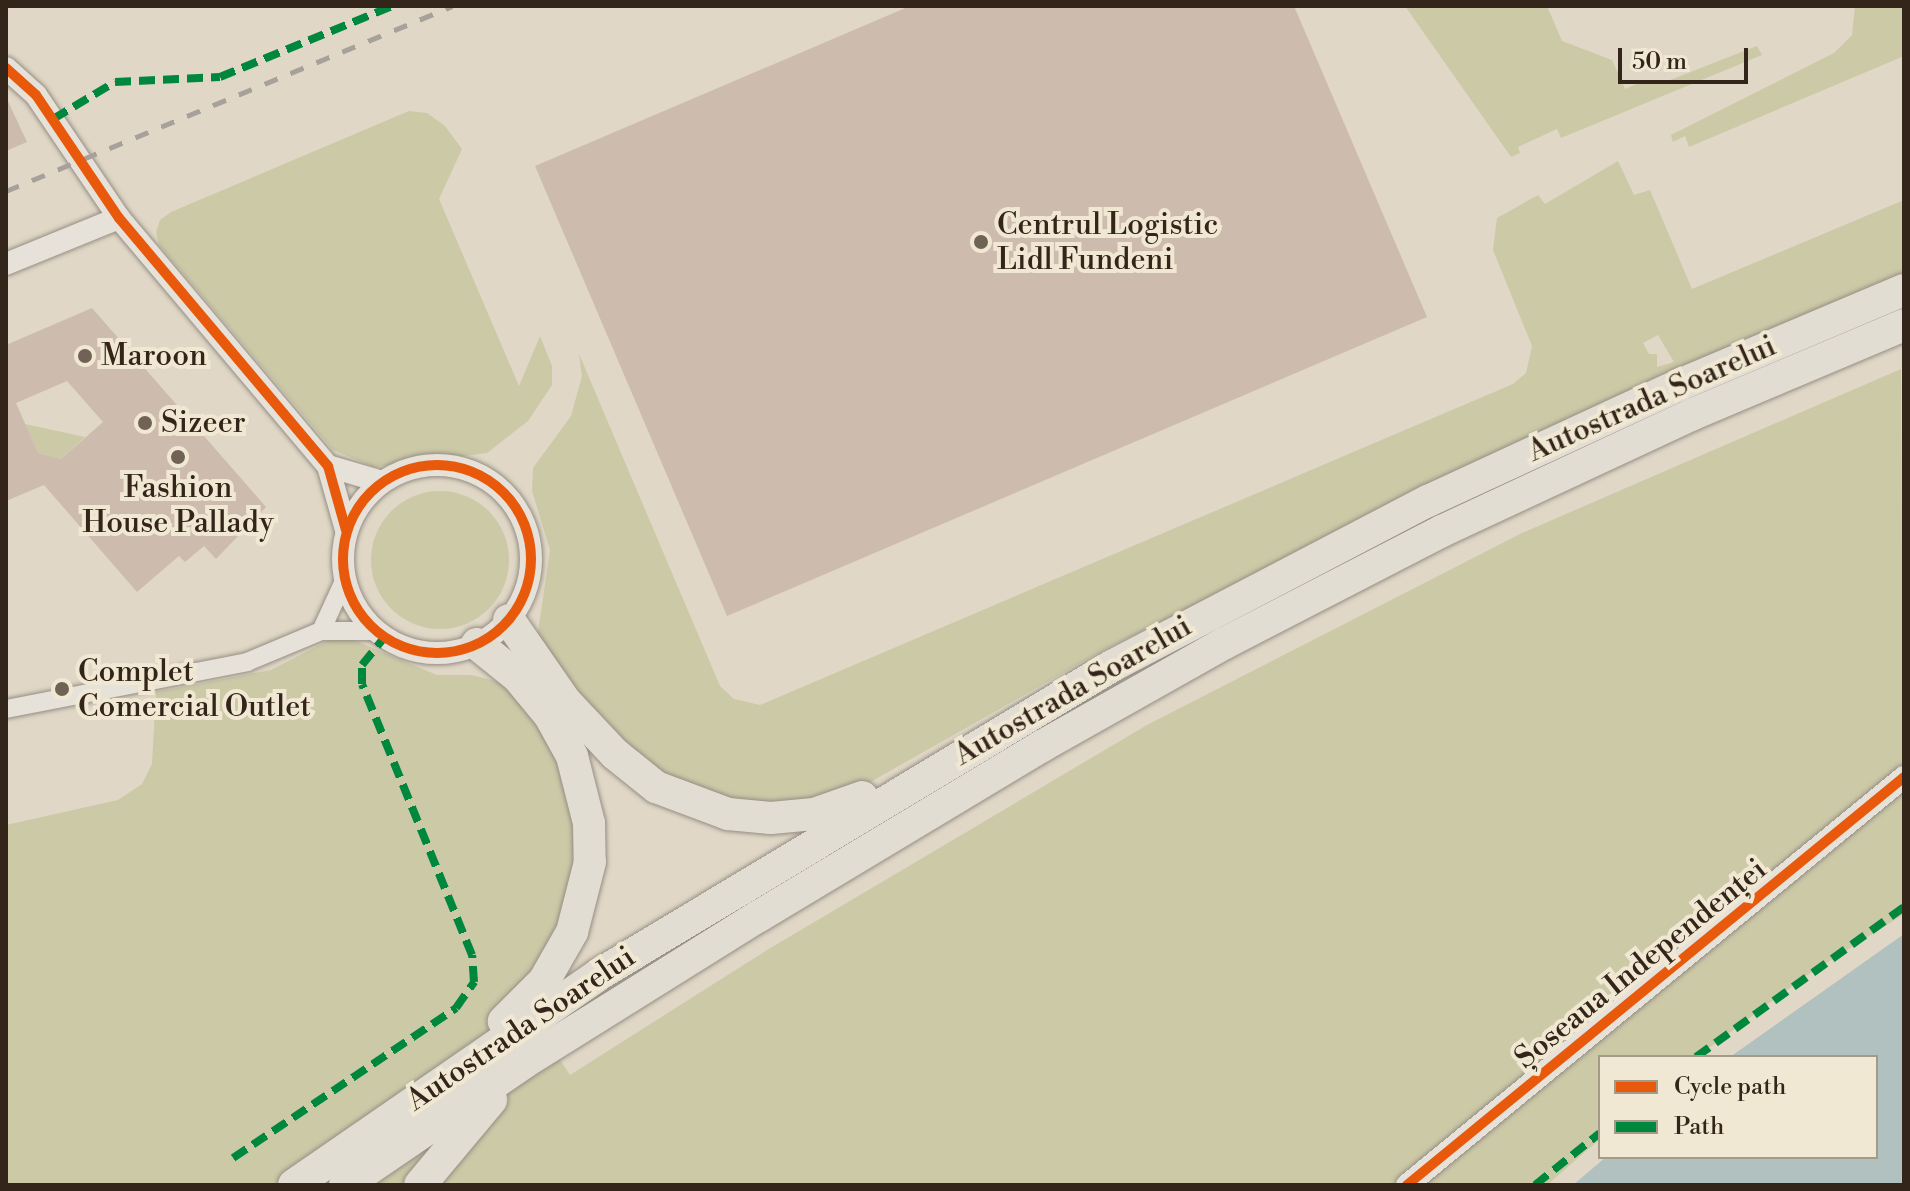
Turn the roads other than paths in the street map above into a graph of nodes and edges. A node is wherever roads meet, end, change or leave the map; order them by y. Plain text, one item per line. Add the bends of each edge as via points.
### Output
1 (6, 68) edge
2 (119, 218) junction
3 (6, 264) edge
4 (1904, 290) edge
5 (1904, 325) edge
6 (328, 466) junction
7 (382, 482) junction
8 (346, 530) junction
9 (344, 581) junction
10 (509, 620) junction
11 (321, 631) junction
12 (375, 631) junction
13 (477, 644) junction
14 (6, 709) edge
15 (1031, 713) junction
16 (1904, 777) edge
17 (525, 1062) junction
18 (394, 1113) junction
19 (294, 1185) edge
20 (345, 1185) edge
21 (420, 1185) edge
22 (1407, 1185) edge

1 - 2 street via 36,95
2 - 3 street
2 - 6 street
4 - 15 highway, Autostrada Soarelui via 1679,385 1428,501 1237,598
5 - 17 highway, Autostrada Soarelui via 1693,414 1442,531 1042,746
6 - 7 street
6 - 8 street
7 - 8 street via 360,503
7 - 10 street via 423,465 445,465 488,480 507,495 530,541 531,569
8 - 9 street
9 - 11 street
9 - 12 street via 351,600
10 - 13 street
10 - 15 highway via 565,701 635,773 692,803 728,814 814,814 851,803 988,723
11 - 12 street
11 - 14 street via 247,662
12 - 13 street via 406,648 430,653
13 - 18 highway via 518,677 564,737 583,790 590,862 572,932 544,981 517,1011
15 - 18 highway, Autostrada Soarelui via 598,975
16 - 22 street, Șoseaua Independenței
17 - 20 highway, Autostrada Soarelui
17 - 21 highway
18 - 19 highway, Autostrada Soarelui

